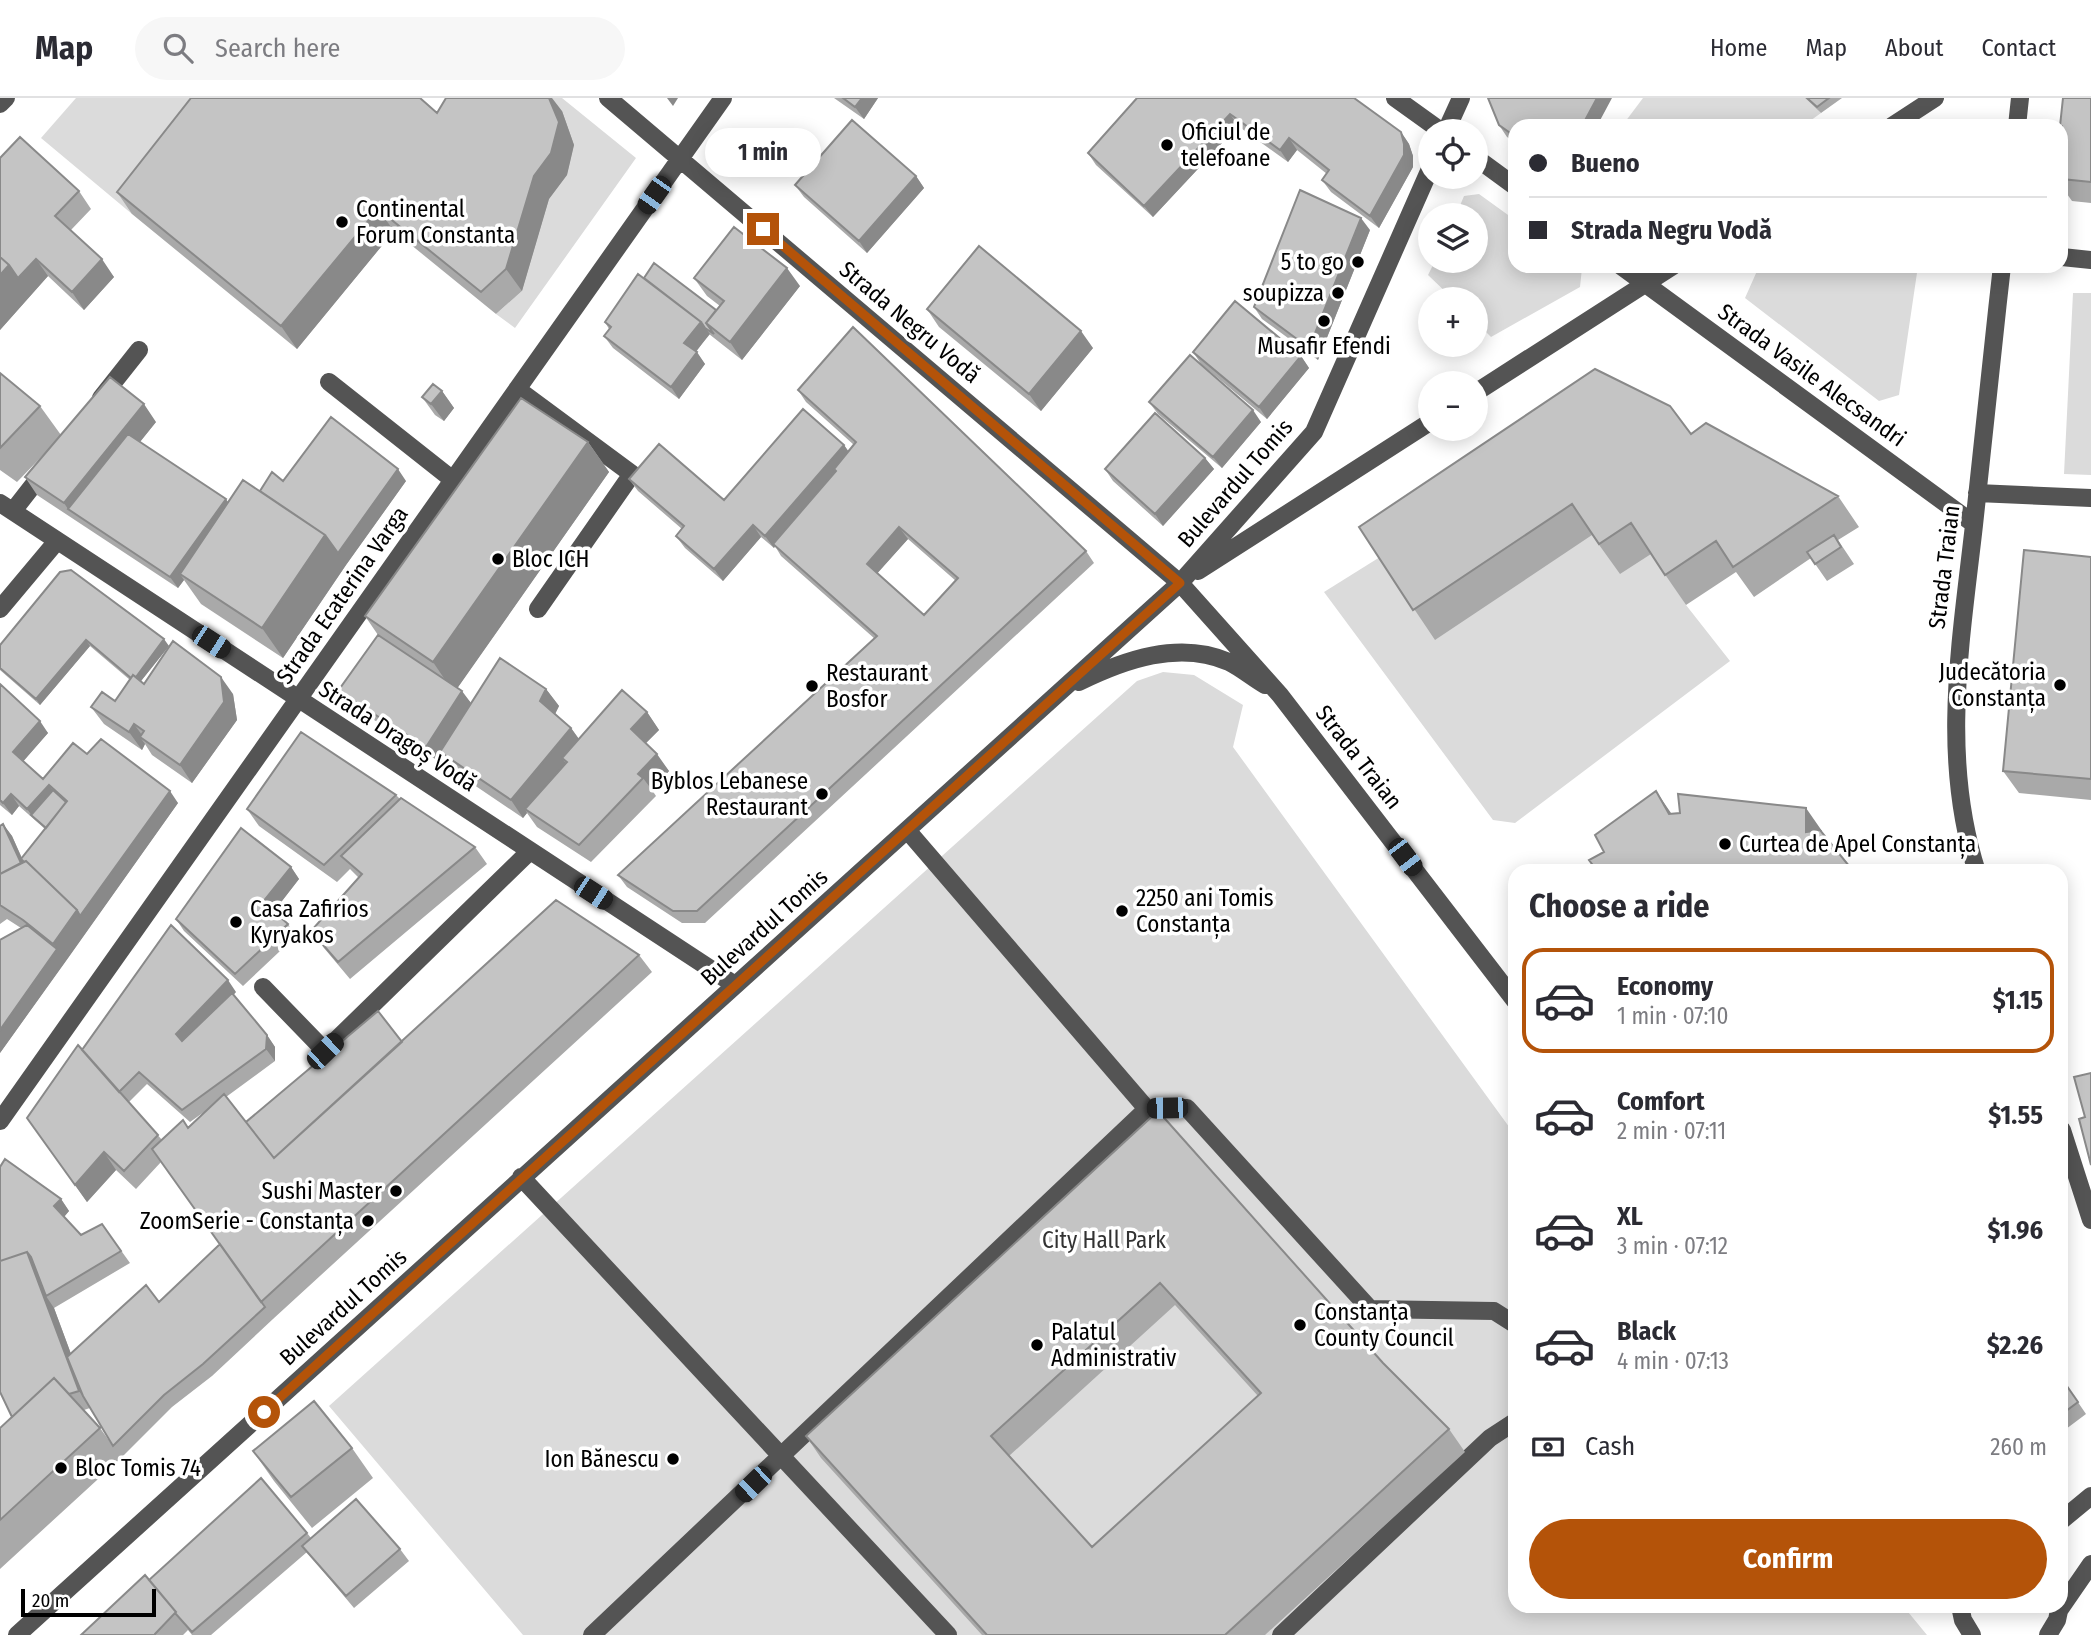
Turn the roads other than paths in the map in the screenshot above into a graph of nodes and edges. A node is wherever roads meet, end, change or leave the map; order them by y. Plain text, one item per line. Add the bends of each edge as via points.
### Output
1 (6, 98) edge
2 (608, 98) edge
3 (723, 98) edge
4 (1395, 98) edge
5 (1461, 98) edge
6 (1936, 98) edge
7 (2020, 98) edge
8 (0, 104) edge
9 (1424, 119) edge
10 (1451, 119) edge
11 (1903, 119) edge
12 (2018, 119) edge
13 (680, 159) junction
14 (1488, 167) edge
15 (1508, 181) edge
16 (1421, 189) edge
17 (2068, 258) edge
18 (2091, 260) edge
19 (1630, 273) edge
20 (1662, 273) edge
21 (2001, 273) edge
22 (1645, 284) junction
23 (139, 350) dead end
24 (329, 382) dead end
25 (1488, 385) edge
26 (517, 389) junction
27 (89, 414) edge
28 (1418, 430) edge
29 (55, 457) edge
30 (453, 480) junction
31 (1977, 493) junction
32 (2091, 498) edge
33 (6, 507) edge
34 (1974, 524) junction
35 (57, 541) junction
36 (1180, 583) junction
37 (0, 609) edge
38 (538, 609) dead end
39 (1060, 691) junction
40 (1280, 695) junction
41 (298, 699) junction
42 (907, 830) junction
43 (530, 851) junction
44 (1975, 864) edge
45 (735, 985) junction
46 (263, 987) dead end
47 (1508, 992) edge
48 (1147, 1109) junction
49 (0, 1121) edge
50 (2068, 1149) edge
51 (521, 1177) junction
52 (2091, 1220) edge
53 (1508, 1320) edge
54 (1508, 1426) edge
55 (781, 1458) junction
56 (2091, 1496) edge
57 (2068, 1515) edge
58 (2091, 1564) edge
59 (2068, 1597) edge
60 (2058, 1613) edge
61 (2051, 1633) edge
62 (17, 1635) edge
63 (592, 1635) edge
64 (948, 1635) edge
65 (1281, 1635) edge

1 - 8 street
2 - 13 street, Strada Negru Vodă
3 - 13 street, Strada Ecaterina Varga
4 - 9 street
5 - 10 street
6 - 11 street
7 - 12 street
13 - 26 street, Strada Ecaterina Varga
13 - 36 street, Strada Negru Vodă
14 - 15 street
16 - 36 street, Bulevardul Tomis via 1314,432
17 - 18 street
19 - 22 street, Strada Vasile Alecsandri
20 - 22 street
21 - 31 street, Strada Traian
22 - 25 street
22 - 34 street, Strada Vasile Alecsandri
23 - 27 street
24 - 30 street
26 - 30 street, Strada Ecaterina Varga
26 - 38 street via 632,474
28 - 36 street
29 - 33 street
30 - 41 street, Strada Ecaterina Varga
31 - 32 street
31 - 34 street, Strada Traian
33 - 35 street, Strada Dragoș Vodă
34 - 44 street, Strada Traian via 1954,720 1961,809
35 - 37 street
35 - 41 street, Strada Dragoș Vodă
36 - 39 street, Bulevardul Tomis
36 - 40 street, Strada Traian
39 - 40 street via 1110,667 1158,653 1201,654 1228,662
39 - 42 street, Bulevardul Tomis
40 - 47 street, Strada Traian
41 - 43 street, Strada Dragoș Vodă
41 - 49 street, Strada Ecaterina Varga
42 - 45 street, Bulevardul Tomis
42 - 48 street
43 - 45 street, Strada Dragoș Vodă
43 - 46 street via 325,1051
45 - 51 street, Bulevardul Tomis
48 - 53 street via 1187,1108 1370,1309 1494,1311
48 - 55 street
50 - 52 street
51 - 55 street
51 - 62 street, Bulevardul Tomis
54 - 65 street via 1490,1438
55 - 63 street
55 - 64 street
56 - 57 street
58 - 59 street
60 - 61 street

